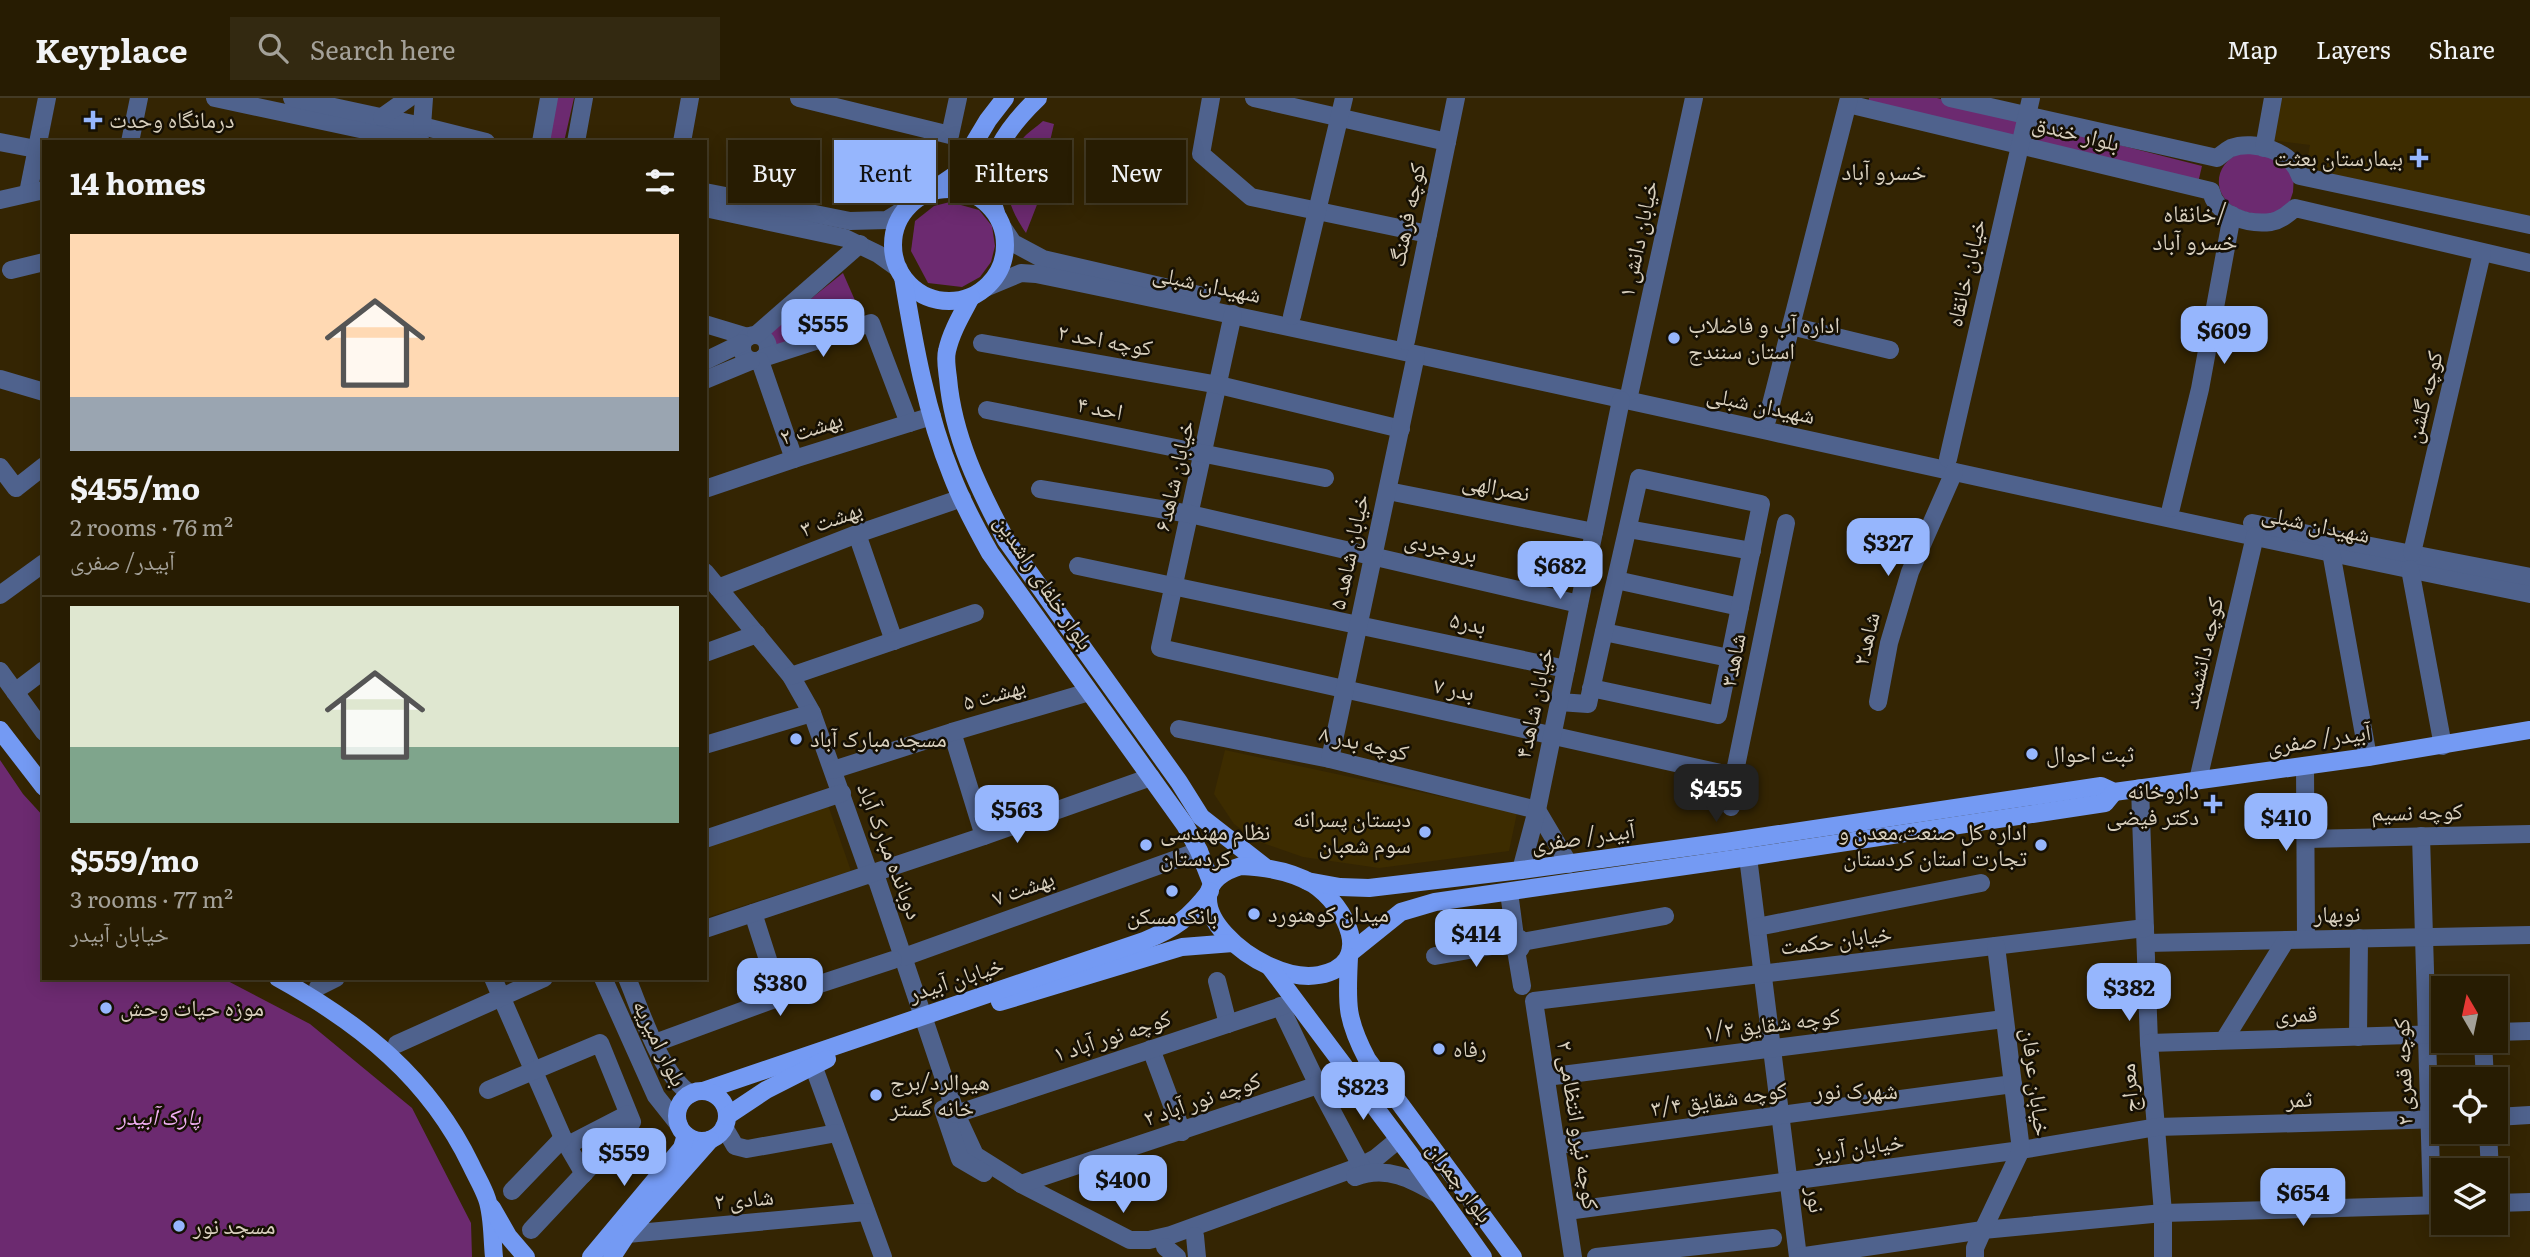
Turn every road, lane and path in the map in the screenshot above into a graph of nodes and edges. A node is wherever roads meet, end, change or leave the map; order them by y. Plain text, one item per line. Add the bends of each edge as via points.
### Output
1 (47, 98) edge
2 (139, 98) edge
3 (215, 98) edge
4 (292, 98) edge
5 (410, 98) edge
6 (425, 98) edge
7 (549, 98) edge
8 (584, 98) edge
9 (691, 98) edge
10 (799, 98) edge
11 (958, 98) edge
12 (1005, 98) edge
13 (1038, 98) edge
14 (1211, 98) edge
15 (1254, 98) edge
16 (1345, 98) edge
17 (1456, 98) edge
18 (1694, 98) edge
19 (1950, 98) edge
20 (2031, 98) edge
21 (2273, 98) edge
22 (1849, 101) edge
23 (869, 106) edge
24 (2027, 116) junction
25 (382, 117) junction
26 (1340, 117) junction
27 (422, 134) edge
28 (130, 140) edge
29 (470, 140) edge
30 (541, 140) edge
31 (576, 140) edge
32 (682, 140) edge
33 (976, 140) edge
34 (1004, 140) edge
35 (0, 142) edge
36 (1447, 142) junction
37 (2021, 145) junction
38 (2264, 148) junction
39 (36, 149) junction
40 (36, 191) edge
41 (936, 191) edge
42 (707, 192) edge
43 (0, 200) edge
44 (914, 203) edge
45 (994, 203) edge
46 (908, 207) junction
47 (707, 208) edge
48 (1317, 210) junction
49 (2232, 215) junction
50 (999, 221) junction
51 (2530, 225) edge
52 (1428, 234) junction
53 (860, 244) junction
54 (2482, 253) junction
55 (42, 262) edge
56 (2530, 263) edge
57 (11, 270) dead end
58 (901, 273) junction
59 (1068, 273) junction
60 (978, 293) junction
61 (1233, 314) junction
62 (1292, 316) junction
63 (707, 325) edge
64 (1791, 326) junction
65 (749, 339) junction
66 (982, 343) dead end
67 (1411, 348) junction
68 (1890, 350) dead end
69 (946, 353) junction
70 (917, 354) junction
71 (707, 360) edge
72 (758, 360) junction
73 (0, 379) edge
74 (707, 379) edge
75 (1219, 385) junction
76 (42, 391) edge
77 (1625, 395) junction
78 (987, 410) dead end
79 (932, 416) junction
80 (1767, 420) junction
81 (909, 423) junction
82 (1401, 429) junction
83 (1204, 454) junction
84 (794, 459) junction
85 (1951, 466) junction
86 (0, 467) edge
87 (42, 468) edge
88 (1325, 478) dead end
89 (707, 488) edge
90 (1040, 489) dead end
91 (1388, 491) junction
92 (962, 498) junction
93 (2171, 508) junction
94 (1190, 514) junction
95 (1786, 523) dead end
96 (1628, 528) junction
97 (1594, 532) junction
98 (857, 534) junction
99 (2255, 536) junction
100 (1752, 551) junction
101 (2331, 552) junction
102 (1373, 557) junction
103 (2411, 561) junction
104 (42, 564) edge
105 (1078, 566) dead end
106 (707, 574) edge
107 (2530, 577) edge
108 (1616, 580) junction
109 (1174, 586) junction
110 (718, 588) junction
111 (2530, 593) edge
112 (0, 594) edge
113 (1579, 604) junction
114 (1740, 607) junction
115 (975, 613) dead end
116 (1359, 625) junction
117 (1604, 632) junction
118 (757, 634) junction
119 (894, 641) junction
120 (1160, 648) joint
121 (707, 652) edge
122 (1730, 658) junction
123 (1566, 669) junction
124 (0, 671) edge
125 (42, 672) edge
126 (791, 676) junction
127 (1591, 688) junction
128 (1345, 691) junction
129 (15, 692) junction
130 (1089, 692) junction
131 (1559, 702) junction
132 (1878, 702) dead end
133 (812, 713) junction
134 (42, 729) edge
135 (1179, 729) dead end
136 (0, 730) edge
137 (2530, 730) edge
138 (952, 732) junction
139 (1552, 736) junction
140 (707, 744) edge
141 (2444, 746) junction
142 (2368, 757) junction
143 (1330, 759) junction
144 (2305, 766) junction
145 (833, 770) junction
146 (1734, 776) junction
147 (1151, 777) junction
148 (2199, 780) junction
149 (42, 784) edge
150 (2140, 788) junction
151 (2114, 792) junction
152 (842, 793) junction
153 (1731, 807) dead end
154 (1537, 810) junction
155 (1193, 821) junction
156 (2530, 834) edge
157 (984, 836) junction
158 (2421, 836) junction
159 (707, 838) edge
160 (2306, 839) junction
161 (1199, 851) junction
162 (1748, 858) junction
163 (1569, 864) junction
164 (1265, 867) junction
165 (1521, 870) junction
166 (869, 873) junction
167 (1307, 881) junction
168 (1981, 883) dead end
169 (1211, 887) junction
170 (1509, 892) junction
171 (753, 913) junction
172 (1665, 916) dead end
173 (1757, 927) junction
174 (707, 928) edge
175 (2145, 935) junction
176 (2530, 935) edge
177 (2424, 937) junction
178 (2306, 939) junction
179 (2359, 939) junction
180 (2286, 940) junction
181 (1233, 943) junction
182 (1516, 943) junction
183 (1996, 946) junction
184 (1350, 955) junction
185 (1435, 956) dead end
186 (898, 958) junction
187 (1270, 967) junction
188 (1763, 974) junction
189 (282, 980) edge
190 (332, 980) edge
191 (494, 980) edge
192 (539, 980) edge
193 (604, 980) edge
194 (628, 980) edge
195 (1217, 981) dead end
196 (1522, 986) dead end
197 (318, 987) dead end
198 (501, 996) junction
199 (780, 997) junction
200 (2431, 999) edge
201 (1534, 1001) joint
202 (2004, 1019) junction
203 (919, 1022) junction
204 (1228, 1024) junction
205 (1352, 1028) junction
206 (2530, 1031) edge
207 (2508, 1032) edge
208 (2431, 1034) edge
209 (2358, 1037) junction
210 (2224, 1040) junction
211 (655, 1043) junction
212 (2150, 1043) junction
213 (397, 1044) dead end
214 (1330, 1045) junction
215 (1772, 1048) junction
216 (1151, 1049) junction
217 (814, 1065) junction
218 (533, 1070) junction
219 (1546, 1077) junction
220 (2012, 1084) junction
221 (1318, 1085) junction
222 (488, 1090) dead end
223 (697, 1093) junction
224 (628, 1114) junction
225 (956, 1114) junction
226 (1780, 1115) junction
227 (2530, 1115) edge
228 (2508, 1116) edge
229 (2431, 1119) edge
230 (725, 1121) junction
231 (2157, 1127) junction
232 (682, 1130) junction
233 (1182, 1132) junction
234 (837, 1133) junction
235 (1399, 1139) junction
236 (710, 1140) junction
237 (566, 1142) junction
238 (1557, 1145) junction
239 (2021, 1150) junction
240 (1363, 1169) junction
241 (584, 1174) junction
242 (1789, 1181) junction
243 (1021, 1184) junction
244 (512, 1191) dead end
245 (1440, 1196) junction
246 (488, 1200) junction
247 (2530, 1202) edge
248 (2508, 1203) edge
249 (2431, 1205) edge
250 (1567, 1211) junction
251 (866, 1212) junction
252 (2163, 1213) junction
253 (531, 1230) dead end
254 (1983, 1230) junction
255 (627, 1234) junction
256 (1195, 1236) junction
257 (1773, 1238) dead end
258 (1171, 1252) edge
259 (494, 1257) edge
260 (526, 1257) edge
261 (591, 1257) edge
262 (612, 1257) edge
263 (883, 1257) edge
264 (1197, 1257) edge
265 (1483, 1257) edge
266 (1513, 1257) edge
267 (1573, 1257) edge
268 (1596, 1257) edge
269 (1798, 1257) edge
270 (1975, 1257) edge
271 (2163, 1257) edge

1 - 39 street
2 - 28 street
3 - 27 street
4 - 25 street
5 - 25 street
6 - 27 street
7 - 30 street
8 - 31 street
9 - 32 street
10 - 23 street
11 - 23 street via 950,135
12 - 33 main road
13 - 34 main road
14 - 48 street via 1201,154 1251,197
15 - 26 street
16 - 26 street
17 - 36 street, کوچه فرهنگ
18 - 77 street, خیابان دانش ۱
19 - 24 street, بلوار خندق
20 - 24 street, خیابان خانقاه
21 - 38 street
22 - 37 street, بلوار خندق
22 - 64 street
24 - 37 street, خیابان خانقاه
24 - 38 street, بلوار خندق via 2217,159 2231,148
25 - 27 street
26 - 36 street
26 - 48 street
27 - 29 street
35 - 39 street
36 - 52 street, کوچه فرهنگ
37 - 49 street, بلوار خندق via 2211,191 2220,209
37 - 85 street, خیابان خانقاه
38 - 51 street via 2290,159 2300,176
39 - 40 street
40 - 43 street
41 - 50 main road via 966,192 986,202
42 - 46 street via 850,221 887,220
44 - 46 main road
45 - 50 main road
46 - 58 main road via 894,237
47 - 53 street
48 - 52 street
48 - 62 street
49 - 54 street via 2272,222 2295,208
49 - 93 street via 2200,389
50 - 59 street, شهیدان شبلی via 1013,243
50 - 60 main road via 1006,245 1003,261 996,276
52 - 67 street, کوچه فرهنگ
53 - 58 street
53 - 65 street
54 - 56 street
54 - 103 street, کوچه گلشن
55 - 57 street
58 - 60 main road via 913,288 933,298 956,301
58 - 70 main road, بلوار خلفای راشدین
59 - 60 street, شهیدان شبلی via 1021,273
59 - 61 street, شهیدان شبلی
59 - 62 street, شهیدان شبلی
60 - 69 main road, بلوار خلفای راشدین
61 - 67 street, شهیدان شبلی
61 - 75 street, خیابان شاهد۶
62 - 67 street, شهیدان شبلی
63 - 65 street
64 - 68 street
64 - 80 street
65 - 71 street
65 - 72 street via 766,342 768,351
66 - 75 street, کوچه احد ۲
67 - 77 street, شهیدان شبلی
67 - 82 street, خیابان شاهد ۵
69 - 70 main road via 931,342
69 - 155 main road, بلوار خلفای راشدین via 959,436 986,503 1006,540 1179,782
70 - 79 main road, بلوار خلفای راشدین
72 - 74 street
72 - 81 street via 871,323
72 - 84 street
73 - 76 street
75 - 82 street, کوچه احد ۲
75 - 83 street, خیابان شاهد۶
77 - 80 street, شهیدان شبلی
77 - 85 street, شهیدان شبلی
77 - 97 street, خیابان شاهد۴
78 - 83 street, احد ۴
79 - 81 street, بهشت ۲
79 - 92 main road, بلوار خلفای راشدین
80 - 85 street, شهیدان شبلی
81 - 84 street, بهشت ۲
82 - 91 street, خیابان شاهد ۵
83 - 88 street, احد ۴
83 - 94 street, خیابان شاهد۶
84 - 89 street, بهشت ۲
85 - 93 street, شهیدان شبلی
85 - 99 street, شهیدان شبلی
85 - 132 street, شاهد۲ via 1910,572
86 - 87 street via 16,488
90 - 94 street, بروجردی
91 - 97 street, نصرالهی
91 - 102 street, خیابان شاهد ۵
92 - 98 street, بهشت ۳
92 - 130 main road, بلوار خلفای راشدین via 990,553
93 - 103 street, شهیدان شبلی
94 - 102 street, بروجردی
94 - 109 street, خیابان شاهد۶
95 - 146 street, شاهد۳
96 - 100 street
96 - 100 street via 1639,478 1761,504
96 - 108 street
97 - 113 street, خیابان شاهد۴
98 - 110 street, بهشت ۳
98 - 119 street
99 - 101 street, شهیدان شبلی
99 - 148 street, کوچه دانشمند
100 - 114 street
101 - 103 street, شهیدان شبلی
101 - 142 street
102 - 113 street, بروجردی
102 - 116 street, خیابان شاهد ۵
103 - 107 street, شهیدان شبلی
103 - 111 street, شهیدان شبلی
103 - 141 street
104 - 112 street
105 - 109 street, بدر۵
106 - 110 street, دوبانده مبارک آباد
108 - 114 street
108 - 117 street
109 - 116 street, بدر۵
109 - 120 street, خیابان شاهد۶
110 - 118 street, دوبانده مبارک آباد
113 - 123 street, خیابان شاهد۴
114 - 122 street
115 - 119 street
116 - 123 street, بدر۵
116 - 128 street, خیابان شاهد ۵
117 - 122 street
117 - 127 street
118 - 121 street
118 - 126 street, دوبانده مبارک آباد
119 - 126 street
120 - 128 street, بدر ۷
122 - 127 street via 1718,715
123 - 131 street, خیابان شاهد۴
124 - 129 street
125 - 129 street
126 - 133 street, دوبانده مبارک آباد
127 - 131 street via 1588,704
128 - 139 street, بدر ۷
128 - 143 street, خیابان شاهد ۵
129 - 134 street
130 - 138 street, بهشت ۵
130 - 147 main road, بلوار خلفای راشدین
131 - 139 street, خیابان شاهد۴
133 - 140 street
133 - 145 street, دوبانده مبارک آباد
135 - 143 street, کوچه بدر ۸
136 - 149 main road
137 - 141 main road, آبیدر/ صفری
138 - 145 street, بهشت ۵
138 - 157 street
139 - 146 street, بدر ۷
139 - 154 street, خیابان شاهد۴
141 - 142 main road, آبیدر/ صفری
142 - 144 main road, آبیدر/ صفری
143 - 154 street, کوچه بدر ۸
144 - 148 main road, آبیدر/ صفری
144 - 160 street
145 - 152 street, دوبانده مبارک آباد
146 - 153 street, شاهد۳
147 - 155 main road, بلوار خلفای راشدین
147 - 157 street
148 - 150 main road, آبیدر/ صفری
150 - 151 main road, آبیدر/ صفری
150 - 175 street, معراج
151 - 162 main road, آبیدر/ صفری via 2105,803
151 - 163 main road, آبیدر/ صفری via 2101,786
152 - 159 street
152 - 166 street, دوبانده مبارک آباد
154 - 163 street
154 - 165 street, خیابان شاهد۴
155 - 161 main road, بلوار خلفای راشدین
155 - 164 main road, بلوار خلفای راشدین
156 - 158 street, کوچه نسیم
157 - 166 street
158 - 160 street, کوچه نسیم
158 - 177 street, کوچه قمری ۲
160 - 178 street
161 - 169 main road, بلوار خلفای راشدین
161 - 186 street, بهشت ۷
162 - 170 main road, آبیدر/ صفری
162 - 173 street, نور
163 - 165 main road, آبیدر/ صفری
164 - 167 main road
164 - 169 main road via 1223,871
165 - 167 main road, آبیدر/ صفری via 1370,888
166 - 171 street
166 - 186 street, دوبانده مبارک آباد via 877,880
167 - 184 main road via 1334,903 1347,921
168 - 173 street
169 - 181 main road via 1208,900 1214,919
169 - 203 main road, خیابان آبیدر via 1193,914 1173,930
170 - 182 street
170 - 184 main road, آبیدر/ صفری via 1412,907 1386,922
171 - 174 street
171 - 199 street
172 - 182 street
173 - 188 street, نور
175 - 180 street, نوبهار
175 - 183 street, خیابان حکمت
175 - 212 street, معراج
176 - 177 street, نوبهار
177 - 179 street, نوبهار
177 - 200 street, کوچه قمری ۲
178 - 179 street, نوبهار
178 - 180 street, نوبهار
179 - 209 street
180 - 210 street
181 - 187 main road
181 - 203 main road, خیابان آبیدر via 1182,947
182 - 185 street
182 - 196 street
183 - 188 street, خیابان حکمت
183 - 202 street, خیابان عرفان
184 - 187 main road via 1337,969 1318,975
184 - 205 main road, بلوار چمران via 1348,1013
186 - 199 street, بهشت ۷
186 - 203 street, دوبانده مبارک آباد
187 - 214 main road, بلوار چمران
188 - 201 street, خیابان حکمت
188 - 215 street, نور
189 - 246 main road via 321,1002 408,1072 441,1114
190 - 197 street
191 - 198 street
192 - 198 street
193 - 232 street, بلوار امیریه via 656,1096
194 - 211 street, بلوار امیریه
195 - 204 street
198 - 213 street
198 - 218 street
199 - 211 street, بهشت ۷
201 - 219 street, کوچه نیرو انتظامی ۲
202 - 215 street, کوچه شقایق ۱/۲
202 - 220 street, خیابان عرفان
203 - 217 main road, خیابان آبیدر
203 - 223 main road, خیابان آبیدر
203 - 225 street
203 - 258 street via 960,1159 1117,1247
204 - 216 street, کوچه نور آباد ۱
204 - 221 street, کوچه نور آباد ۱ via 1282,1006
205 - 214 main road via 1343,1023 1333,1026 1327,1035
205 - 266 main road, بلوار چمران via 1367,1059
206 - 207 street
208 - 209 street, قمری
209 - 210 street, قمری
210 - 212 street, قمری
211 - 223 street, بلوار امیریه via 668,1073
212 - 231 street, معراج
214 - 235 main road, بلوار چمران
215 - 219 street, کوچه شقایق ۱/۲
215 - 226 street, نور
216 - 225 street, کوچه نور آباد ۱
216 - 233 street
217 - 230 main road, خیابان آبیدر via 766,1090
217 - 234 street
218 - 222 street
218 - 224 street via 600,1043
218 - 237 street
219 - 238 street, کوچه نیرو انتظامی ۲
220 - 226 street, کوچه شقایق ۳/۴
220 - 239 street, خیابان عرفان
221 - 233 street, کوچه نور آباد ۲
221 - 240 street
223 - 230 main road via 710,1093 722,1102
223 - 232 main road via 680,1104
224 - 237 street
224 - 241 street via 632,1122
225 - 243 street via 975,1155
226 - 238 street, کوچه شقایق ۳/۴
226 - 242 street, نور
227 - 228 street
229 - 231 street, ثمر
230 - 234 street via 735,1146 747,1149
230 - 236 main road
231 - 239 street, خیابان آریز
231 - 252 street, معراج
232 - 236 main road via 702,1141
232 - 261 main road via 681,1148
233 - 243 street, کوچه نور آباد ۲
234 - 251 street
235 - 240 street
235 - 245 main road, بلوار چمران
236 - 255 main road
237 - 241 street
237 - 244 street
238 - 250 street, کوچه نیرو انتظامی ۲
239 - 242 street, خیابان آریز
239 - 254 street, خیابان عرفان
240 - 243 street via 1149,1240 1130,1240
240 - 245 street via 1409,1177
240 - 256 street
241 - 253 street
242 - 250 street, خیابان آریز
242 - 269 street, نور
245 - 265 main road, بلوار چمران
246 - 259 main road
246 - 260 main road
247 - 248 street
249 - 252 street
250 - 267 street, کوچه نیرو انتظامی ۲
251 - 255 street, شادی ۲
251 - 263 street
252 - 254 street
252 - 271 street, معراج
254 - 269 street
254 - 270 street, خیابان عرفان
255 - 262 main road
256 - 258 street
256 - 264 street
257 - 268 street

